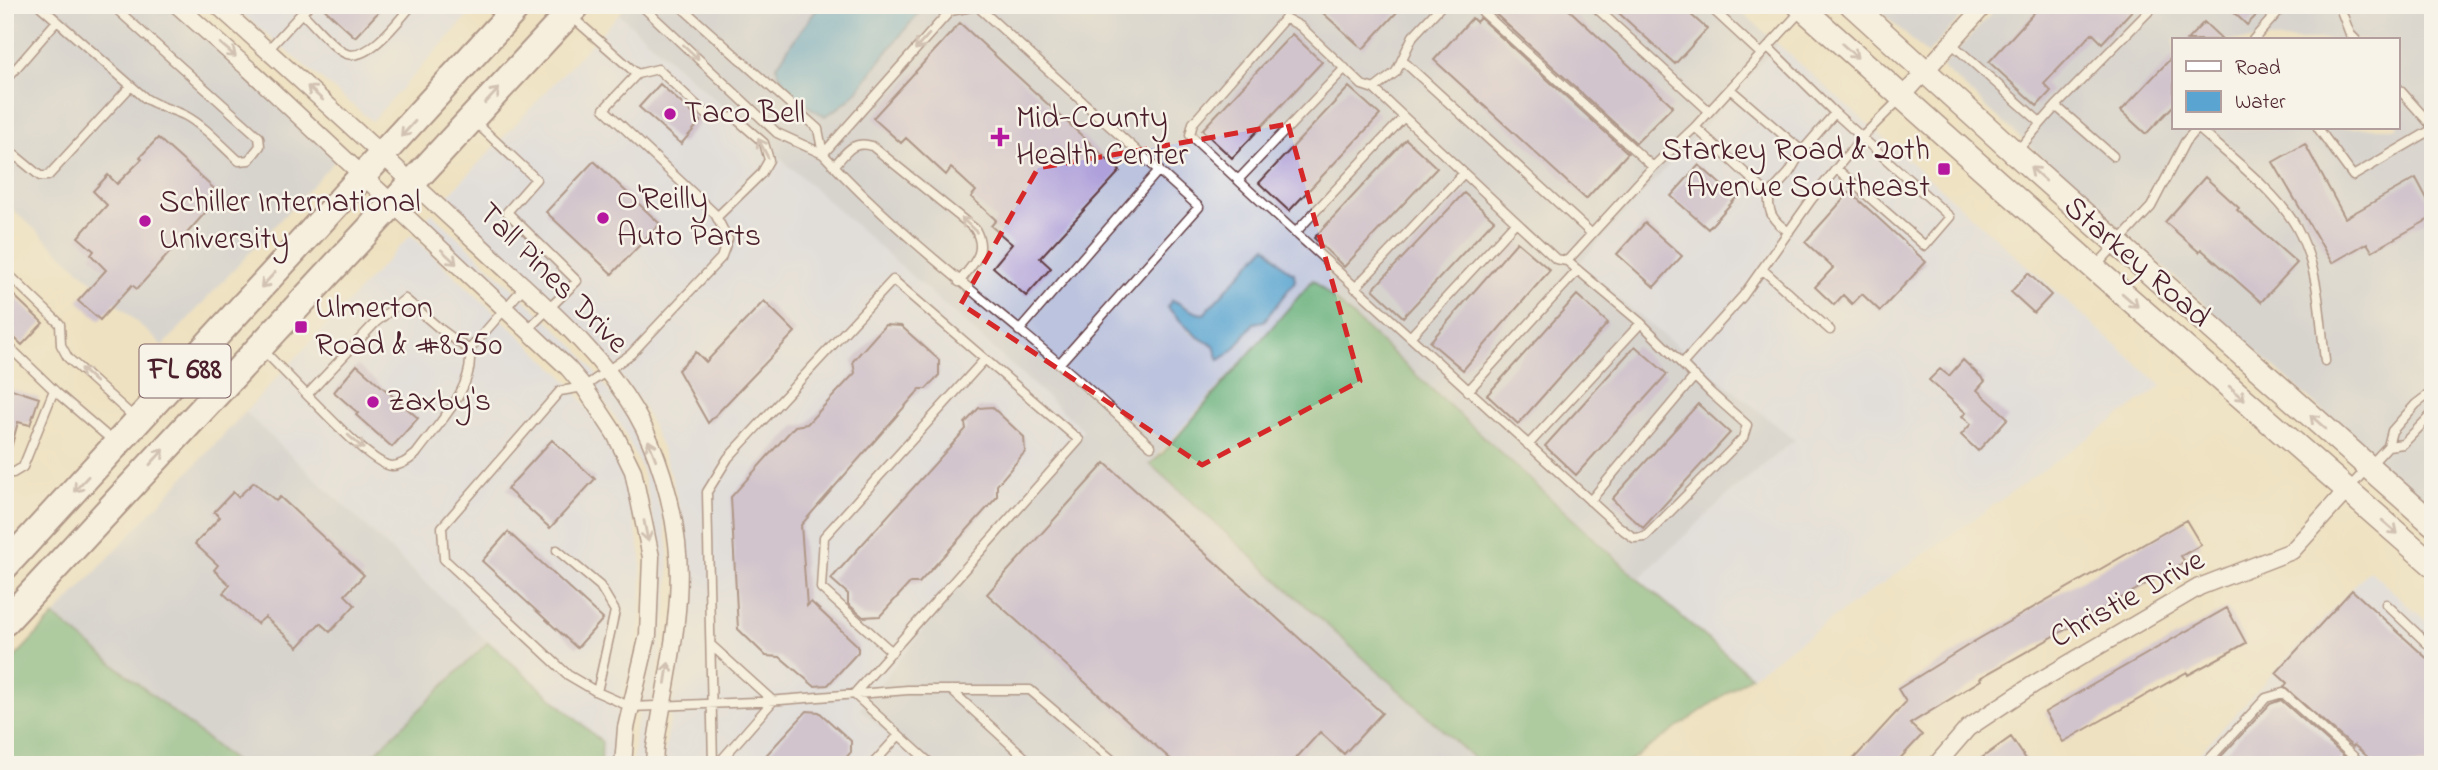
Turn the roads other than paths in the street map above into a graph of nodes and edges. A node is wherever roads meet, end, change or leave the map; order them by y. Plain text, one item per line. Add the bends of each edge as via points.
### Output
1 (39, 5) edge
2 (112, 5) edge
3 (177, 5) edge
4 (216, 5) edge
5 (309, 5) edge
6 (412, 5) edge
7 (519, 5) edge
8 (642, 5) edge
9 (680, 5) edge
10 (1442, 5) edge
11 (1475, 5) edge
12 (1593, 5) edge
13 (1708, 5) edge
14 (1852, 5) edge
15 (1985, 5) edge
16 (2284, 5) edge
17 (2339, 5) edge
18 (976, 6) edge
19 (2154, 6) edge
20 (1801, 7) edge
21 (573, 10) edge
22 (302, 13) junction
23 (57, 21) junction
24 (2353, 37) edge
25 (2255, 38) edge
26 (1951, 43) junction
27 (267, 51) junction
28 (1764, 51) junction
29 (1402, 60) junction
30 (1345, 68) junction
31 (1925, 71) junction
32 (637, 74) junction
33 (5, 81) edge
34 (131, 86) junction
35 (1374, 89) junction
36 (1730, 89) junction
37 (2400, 90) edge
38 (1902, 97) junction
39 (2056, 106) junction
40 (1709, 111) junction
41 (1835, 113) junction
42 (1404, 117) junction
43 (471, 118) junction
44 (2041, 122) junction
45 (1695, 127) junction
46 (2433, 128) edge
47 (2195, 130) edge
48 (2199, 130) edge
49 (2319, 130) edge
50 (1862, 137) junction
51 (5, 147) edge
52 (1802, 151) junction
53 (2015, 153) junction
54 (823, 154) junction
55 (384, 155) junction
56 (2113, 156) dead end
57 (834, 166) junction
58 (1653, 167) junction
59 (1837, 169) junction
60 (1159, 170) junction
61 (1464, 173) junction
62 (364, 176) junction
63 (1238, 180) junction
64 (412, 182) junction
65 (1769, 195) junction
66 (392, 204) junction
67 (716, 217) junction
68 (1516, 222) junction
69 (1788, 232) junction
70 (1295, 233) junction
71 (1591, 233) junction
72 (2117, 244) junction
73 (1567, 261) junction
74 (2094, 268) junction
75 (1578, 270) junction
76 (1762, 270) junction
77 (5, 271) edge
78 (959, 282) junction
79 (524, 287) junction
80 (1355, 288) junction
81 (548, 309) junction
82 (505, 310) junction
83 (1641, 323) junction
84 (527, 330) junction
85 (1830, 330) dead end
86 (1019, 331) junction
87 (1410, 337) junction
88 (5, 342) edge
89 (260, 347) junction
90 (469, 350) junction
91 (985, 359) junction
92 (2325, 360) dead end
93 (1684, 363) junction
94 (1059, 365) junction
95 (606, 371) junction
96 (1695, 376) junction
97 (584, 387) junction
98 (54, 390) junction
99 (1468, 391) junction
100 (2433, 391) edge
101 (307, 395) junction
102 (2433, 413) edge
103 (138, 421) junction
104 (1528, 444) junction
105 (117, 445) junction
106 (1151, 446) dead end
107 (2388, 446) junction
108 (2369, 467) junction
109 (5, 472) edge
110 (2347, 490) junction
111 (1590, 501) junction
112 (2433, 524) edge
113 (556, 550) dead end
114 (2433, 565) edge
115 (5, 566) edge
116 (2386, 604) dead end
117 (5, 622) edge
118 (711, 645) junction
119 (2433, 649) edge
120 (892, 652) junction
121 (951, 690) junction
122 (597, 692) junction
123 (854, 694) junction
124 (772, 701) junction
125 (712, 704) junction
126 (661, 706) junction
127 (631, 707) junction
128 (899, 735) junction
129 (1943, 762) edge
130 (623, 765) edge
131 (654, 765) edge
132 (715, 765) edge
133 (872, 765) edge
134 (932, 765) edge
135 (1032, 765) edge
136 (1118, 765) edge
137 (2204, 765) edge
138 (2363, 765) edge

1 - 23 lane
2 - 34 lane via 259,137 260,146 249,160 239,161 198,124 161,108
3 -> 62 street, Tall Pines Drive
4 - 27 street, Tall Pines Drive
5 - 22 lane
6 - 22 lane via 372,48 358,55 340,50
7 -> 55 main road, FL 688
8 -> 54 lane via 777,132
9 - 54 lane via 818,129
10 - 29 lane via 1413,36
11 - 58 lane
12 - 40 lane
13 - 28 lane
14 - 31 main road, Starkey Road
15 - 26 street
16 - 25 lane
17 - 24 lane
18 -> 54 lane via 950,11
18 - 60 lane
19 - 39 lane
20 - 28 lane
20 -> 38 main road, Starkey Road
21 - 32 lane
43 -> 21 main road, FL 688
22 - 27 lane
23 - 33 lane
23 - 34 lane
26 - 31 street
26 - 44 lane
55 -> 27 street, Tall Pines Drive
28 - 36 lane
28 - 41 lane
29 - 35 lane via 1396,72
29 - 71 lane
30 - 35 lane via 1362,85
30 - 63 lane
30 - 63 lane via 1285,18 1192,123 1190,135
31 - 38 street
31 - 53 main road, Starkey Road
32 - 67 lane via 604,109
67 -> 32 lane via 761,174 769,160 764,143 736,118 706,114 658,69
34 - 51 lane via 48,176 40,176
35 - 42 lane
36 - 40 lane
36 - 52 lane
37 - 46 lane
38 - 50 lane
38 - 74 main road, Starkey Road
39 - 44 lane
39 - 56 lane
40 - 45 lane
41 - 50 lane
41 - 52 lane
42 - 61 lane
42 - 70 lane
43 - 64 main road, FL 688
43 - 81 lane via 536,179 507,212 577,281
44 - 53 lane
45 - 58 lane
45 - 65 lane
46 - 49 lane via 2353,176
47 - 72 lane via 2151,207
48 - 92 lane via 2276,200 2297,228 2316,278
50 - 59 lane
50 - 59 lane via 1951,217 1925,246
52 - 65 lane
72 -> 53 main road, Starkey Road
54 - 57 lane
55 - 62 main road, FL 688
55 - 64 street, Tall Pines Drive
57 - 78 lane
78 -> 57 lane via 981,249 975,229 872,146 852,146
58 - 71 lane
59 - 69 lane
60 - 86 lane
60 - 94 lane via 1199,207
61 - 68 lane
61 - 80 lane
62 - 66 street, Tall Pines Drive
62 -> 103 main road, FL 688
63 - 70 lane
64 - 66 main road, FL 688
64 - 79 street, Tall Pines Drive
65 - 69 lane via 1768,210
66 -> 82 street, Tall Pines Drive
66 - 89 main road, FL 688
67 - 95 lane via 728,239 721,258 631,354
68 - 73 lane via 1556,260
68 - 87 lane
69 - 76 lane
70 - 80 lane
71 - 73 lane
72 - 74 lane
108 -> 72 main road, Starkey Road
73 - 75 lane
74 -> 110 main road, Starkey Road
75 - 83 lane
75 - 99 lane
76 - 85 lane
76 - 93 lane
103 -> 77 lane via 68,358 61,345 60,324
78 - 86 lane
79 - 81 street, Tall Pines Drive
79 - 82 lane
80 - 87 lane
81 - 84 lane
81 - 95 street, Tall Pines Drive
82 - 84 street, Tall Pines Drive
82 - 90 lane
83 - 93 lane
83 - 104 lane
84 - 97 street, Tall Pines Drive
86 - 94 lane
87 - 99 lane
88 - 98 lane
89 - 101 lane
117 -> 89 main road, FL 688
90 - 101 lane via 405,299
101 -> 90 lane via 380,463 406,463 467,384 472,361
91 - 118 lane via 893,280 728,458 707,492
91 - 120 lane via 824,537 821,588
91 - 120 lane via 1079,440
93 - 96 lane
94 - 106 lane
95 - 97 lane
126 -> 95 street, Tall Pines Drive via 675,622 677,545 652,447 636,413
96 - 111 lane
96 - 111 lane via 1747,425 1743,438 1645,537 1634,538
97 - 122 lane via 560,391 442,527 444,559 568,675
97 -> 127 street, Tall Pines Drive via 615,433 633,471 651,557 648,635
98 - 105 lane
98 - 109 lane via 23,467 13,474
99 - 104 lane
100 - 107 lane via 2392,431
102 - 107 lane via 2403,444
103 - 105 main road, FL 688
104 - 111 lane
105 -> 115 main road, FL 688
107 - 108 lane
108 - 110 lane
108 - 112 main road, Starkey Road
110 -> 114 main road, Starkey Road
110 - 129 street, Christie Drive via 2292,551 2199,587 2034,684 1968,728
113 - 122 lane via 600,586 615,611
116 - 119 lane
118 - 124 lane
118 - 125 lane
120 - 123 lane
121 - 123 lane
121 - 135 lane
121 - 136 lane via 1030,690
122 - 127 lane
123 - 124 lane
123 - 128 lane
124 - 125 lane
124 - 132 lane
125 - 126 lane
125 - 132 lane
126 - 127 lane
126 - 131 street, Tall Pines Drive
127 - 130 street, Tall Pines Drive
128 - 133 lane
128 - 134 lane
137 - 138 lane via 2266,698 2283,692

